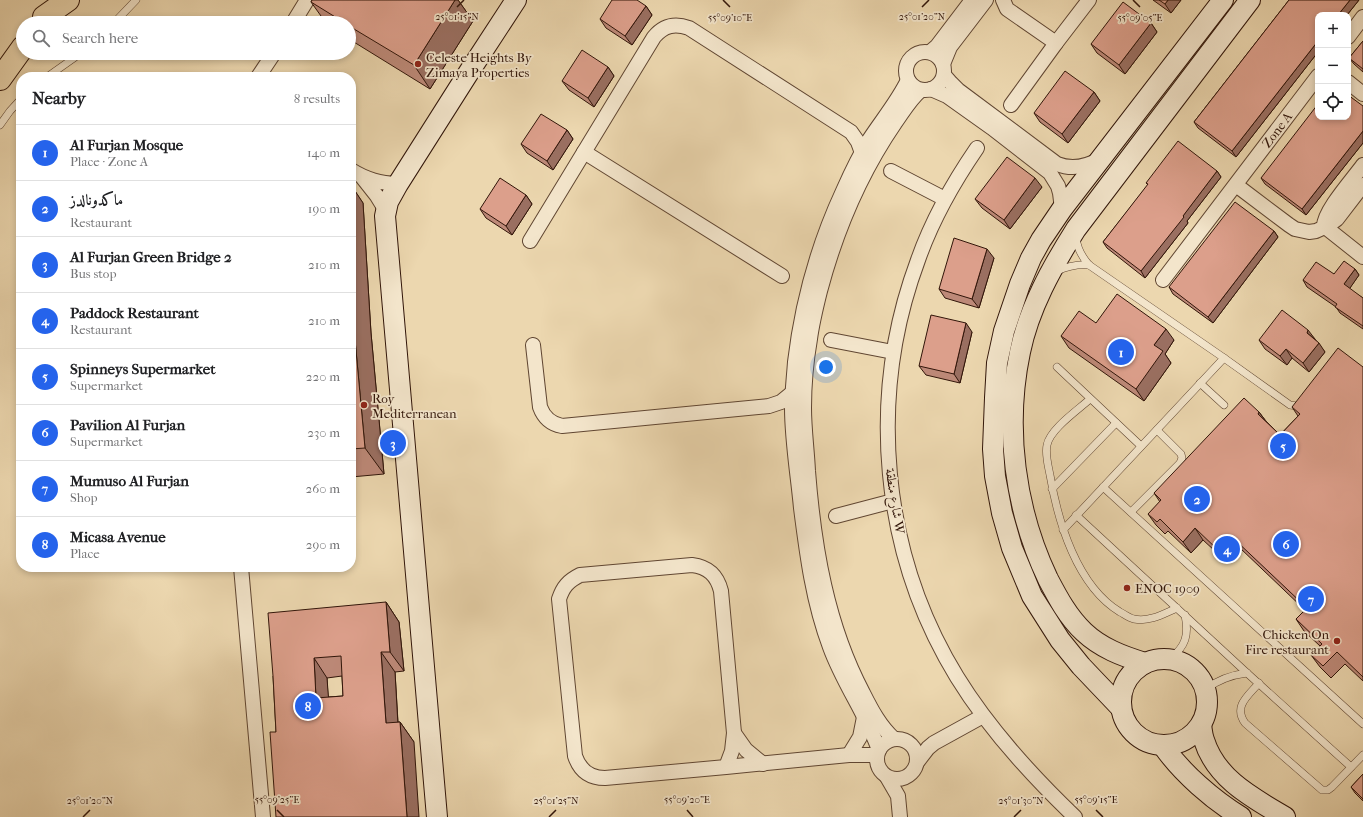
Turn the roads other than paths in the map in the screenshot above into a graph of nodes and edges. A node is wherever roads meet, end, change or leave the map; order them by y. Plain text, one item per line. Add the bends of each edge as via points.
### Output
1 (56, 0) edge
2 (68, 0) edge
3 (136, 0) edge
4 (307, 0) edge
5 (516, 0) edge
6 (1089, 0) edge
7 (1223, 0) edge
8 (1250, 0) edge
9 (979, 3) edge
10 (1005, 4) edge
11 (45, 16) edge
12 (47, 16) edge
13 (121, 16) edge
14 (297, 16) edge
15 (1363, 17) edge
16 (1208, 20) junction
17 (1226, 33) junction
18 (1351, 33) edge
19 (1056, 42) junction
20 (930, 52) junction
21 (16, 57) edge
22 (71, 60) edge
23 (269, 60) edge
24 (943, 69) junction
25 (54, 72) edge
26 (261, 72) edge
27 (0, 79) edge
28 (908, 80) junction
29 (1315, 80) edge
30 (1350, 84) edge
31 (926, 90) junction
32 (1363, 94) edge
33 (16, 104) edge
34 (1011, 105) dead end
35 (0, 125) edge
36 (851, 132) junction
37 (875, 132) junction
38 (977, 148) dead end
39 (584, 152) junction
40 (862, 153) junction
41 (1100, 159) junction
42 (1363, 165) edge
43 (891, 171) dead end
44 (357, 174) edge
45 (398, 184) junction
46 (1236, 185) junction
47 (1363, 185) edge
48 (945, 199) junction
49 (385, 209) junction
50 (1062, 209) junction
51 (1324, 226) junction
52 (1076, 229) junction
53 (530, 241) dead end
54 (1363, 257) edge
55 (1089, 265) junction
56 (782, 276) dead end
57 (1047, 280) junction
58 (1163, 280) dead end
59 (831, 340) dead end
60 (533, 345) dead end
61 (893, 352) junction
62 (1224, 358) junction
63 (1057, 367) dead end
64 (1200, 383) junction
65 (792, 393) junction
66 (1090, 399) junction
67 (1306, 400) edge
68 (769, 406) junction
69 (1224, 406) dead end
70 (792, 422) junction
71 (1116, 422) junction
72 (1157, 430) junction
73 (1141, 446) junction
74 (1103, 487) junction
75 (1052, 490) junction
76 (893, 501) junction
77 (1131, 512) junction
78 (1076, 515) junction
79 (836, 516) dead end
80 (1063, 530) junction
81 (241, 572) edge
82 (1177, 608) junction
83 (1185, 615) junction
84 (1170, 659) junction
85 (1145, 663) junction
86 (1247, 673) junction
87 (1259, 683) junction
88 (1206, 689) junction
89 (1121, 708) junction
90 (983, 716) junction
91 (864, 717) junction
92 (1363, 724) edge
93 (1201, 725) junction
94 (734, 734) junction
95 (894, 739) junction
96 (934, 742) junction
97 (912, 745) junction
98 (1163, 746) junction
99 (878, 753) junction
100 (849, 755) junction
101 (1363, 755) edge
102 (918, 761) junction
103 (763, 764) junction
104 (726, 767) junction
105 (1352, 767) junction
106 (887, 777) junction
107 (907, 778) junction
108 (898, 796) junction
109 (263, 817) edge
110 (437, 817) edge
111 (900, 817) edge
112 (1075, 817) edge
113 (1241, 817) edge
114 (1285, 817) edge

1 - 11 highway
2 - 12 highway
3 - 13 lane
4 - 14 street
5 - 45 street
6 - 19 street
7 - 16 street
8 - 17 street
9 - 10 street
9 - 20 street
9 - 24 street via 950,47
10 - 19 street
15 - 18 street
16 - 17 street
16 - 41 street
17 - 52 street
19 - 34 street
20 - 24 street via 940,59
20 - 28 street via 916,54 910,59 906,69
21 - 27 highway
22 - 25 lane
23 - 26 street
24 - 31 street via 942,81
24 - 41 street via 958,90 1057,164 1078,167
28 - 31 street via 916,88
28 - 37 street
29 - 46 street, Zone A
30 - 32 street
31 - 50 street via 947,96 1050,173 1058,186
31 - 95 street via 912,99 879,147 842,223 816,310 804,393 810,492 829,608 855,678 878,721
33 - 35 lane
36 - 37 street
36 - 39 street via 689,28 672,25 654,36
36 - 40 street
37 - 40 street
38 - 48 street, شارع منطقة W
39 - 53 street
39 - 56 street
40 - 65 street via 842,192 812,277 798,337
41 - 50 street
42 - 51 street via 1329,211
43 - 48 street
44 - 45 street
44 - 49 street
45 - 49 street
46 - 51 street via 1295,229 1309,232
46 - 58 street, Zone A
47 - 51 street via 1337,219
48 - 61 street, شارع منطقة W via 918,260 903,305
49 - 110 street
50 - 89 street via 1031,258 1004,331 997,363 994,398 995,476 1012,548 1032,596 1080,666
51 - 54 street
52 - 55 lane via 1078,249
52 - 57 street
55 - 57 lane via 1066,266
55 - 62 lane
57 - 85 street via 1031,314 1016,373 1013,433 1020,500 1041,564 1068,615 1102,646
59 - 61 street
60 - 68 street via 540,407 548,420 557,425
61 - 76 street, شارع منطقة W via 888,393 888,440
62 - 64 lane
62 - 67 lane via 1290,405 1297,406
63 - 66 lane
64 - 69 lane
64 - 72 lane
65 - 68 street via 782,402
65 - 70 street
66 - 71 lane
66 - 75 lane via 1056,430 1047,444
68 - 70 street via 782,412
70 - 91 street via 803,524 818,610 842,676
71 - 73 lane
71 - 75 lane
72 - 73 lane
72 - 77 lane via 1182,458
73 - 74 lane
74 - 77 lane
74 - 78 lane
75 - 80 lane
76 - 79 street
76 - 90 street, شارع منطقة W via 902,547 935,636 957,677
77 - 92 lane
78 - 80 lane
78 - 82 lane
80 - 82 lane via 1085,576 1100,596 1114,608 1132,618 1144,620 1156,618
81 - 109 street
82 - 83 lane
83 - 84 lane via 1187,635 1178,653
83 - 86 lane
84 - 85 street via 1157,659
84 - 88 street via 1182,662 1192,669
85 - 89 street via 1136,669 1123,687 1120,697
86 - 87 lane
86 - 88 lane via 1225,677
87 - 105 lane
87 - 105 lane via 1240,709 1245,723 1322,790 1330,789
88 - 93 street via 1208,701
89 - 98 street via 1130,730 1151,744
90 - 96 street
90 - 112 street, شارع منطقة W via 1046,790
91 - 99 street
91 - 100 street via 860,737
93 - 98 street via 1185,740
93 - 114 street via 1210,753 1227,778 1254,799
94 - 103 street via 746,750
94 - 104 street via 732,751
94 - 104 street via 721,591 713,574 707,569 692,565 580,575 566,584 559,599 575,756 580,767 590,776 597,778
95 - 97 street via 901,739
95 - 99 street via 883,745
96 - 97 street
96 - 102 street
97 - 102 street via 918,755
98 - 113 street via 1186,773
99 - 100 street
99 - 106 street via 879,768
100 - 103 street
101 - 105 lane
102 - 107 street via 916,769
103 - 104 street
106 - 107 street via 897,780
106 - 108 street
107 - 108 street
108 - 111 street

